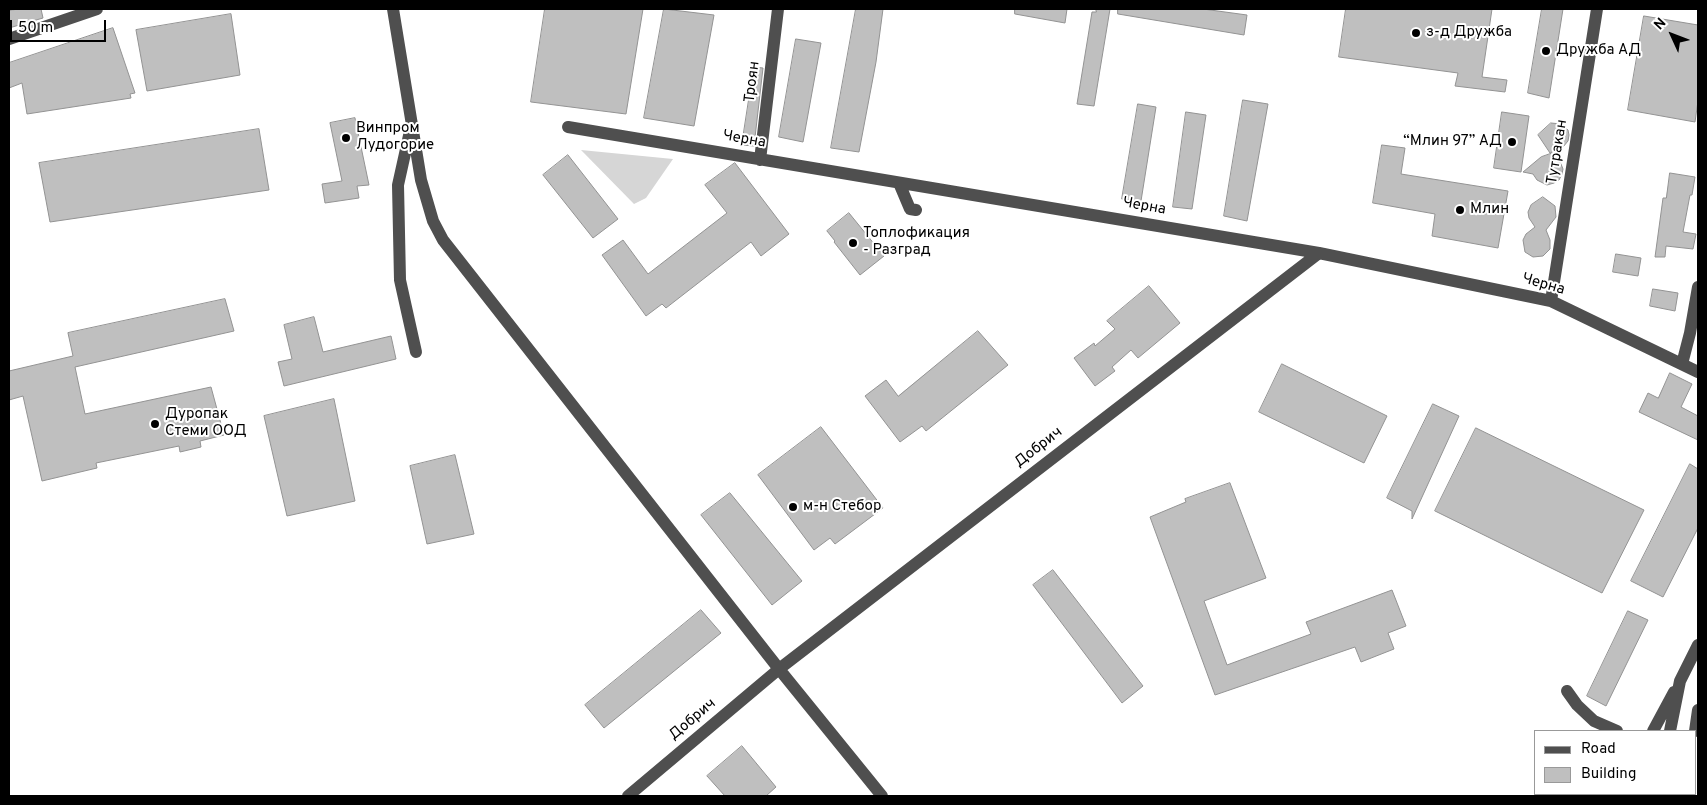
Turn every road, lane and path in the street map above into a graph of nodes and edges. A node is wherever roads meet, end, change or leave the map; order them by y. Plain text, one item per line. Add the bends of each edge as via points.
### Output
1 (97, 9) edge
2 (393, 9) edge
3 (778, 9) edge
4 (1597, 9) edge
5 (9, 39) edge
6 (411, 126) junction
7 (568, 127) dead end
8 (760, 160) junction
9 (899, 183) junction
10 (916, 210) dead end
11 (1319, 253) junction
12 (1698, 287) edge
13 (1551, 301) junction
14 (1698, 318) edge
15 (1690, 333) junction
16 (416, 352) dead end
17 (1682, 364) junction
18 (1698, 372) edge
19 (1698, 645) edge
20 (779, 669) junction
21 (1680, 681) junction
22 (1567, 691) dead end
23 (1698, 710) edge
24 (1615, 730) edge
25 (1654, 730) edge
26 (1670, 730) edge
27 (1694, 730) edge
28 (628, 796) edge
29 (882, 796) edge

1 - 5 street
2 - 6 street
3 - 8 street, Троян
4 - 13 street, Тутракан
6 - 16 street via 398,185 400,280
6 - 20 street via 427,203 443,240
7 - 8 street, Черна
8 - 9 street, Черна
9 - 10 street via 910,209
9 - 11 street, Черна
11 - 13 street, Черна
11 - 20 street, Добрич
12 - 15 street
13 - 17 street, Черна
14 - 15 street
15 - 17 street
17 - 18 street, Черна
19 - 21 street
20 - 28 street, Добрич
20 - 29 street
21 - 25 street
21 - 26 street
22 - 24 street via 1594,721
23 - 27 street

